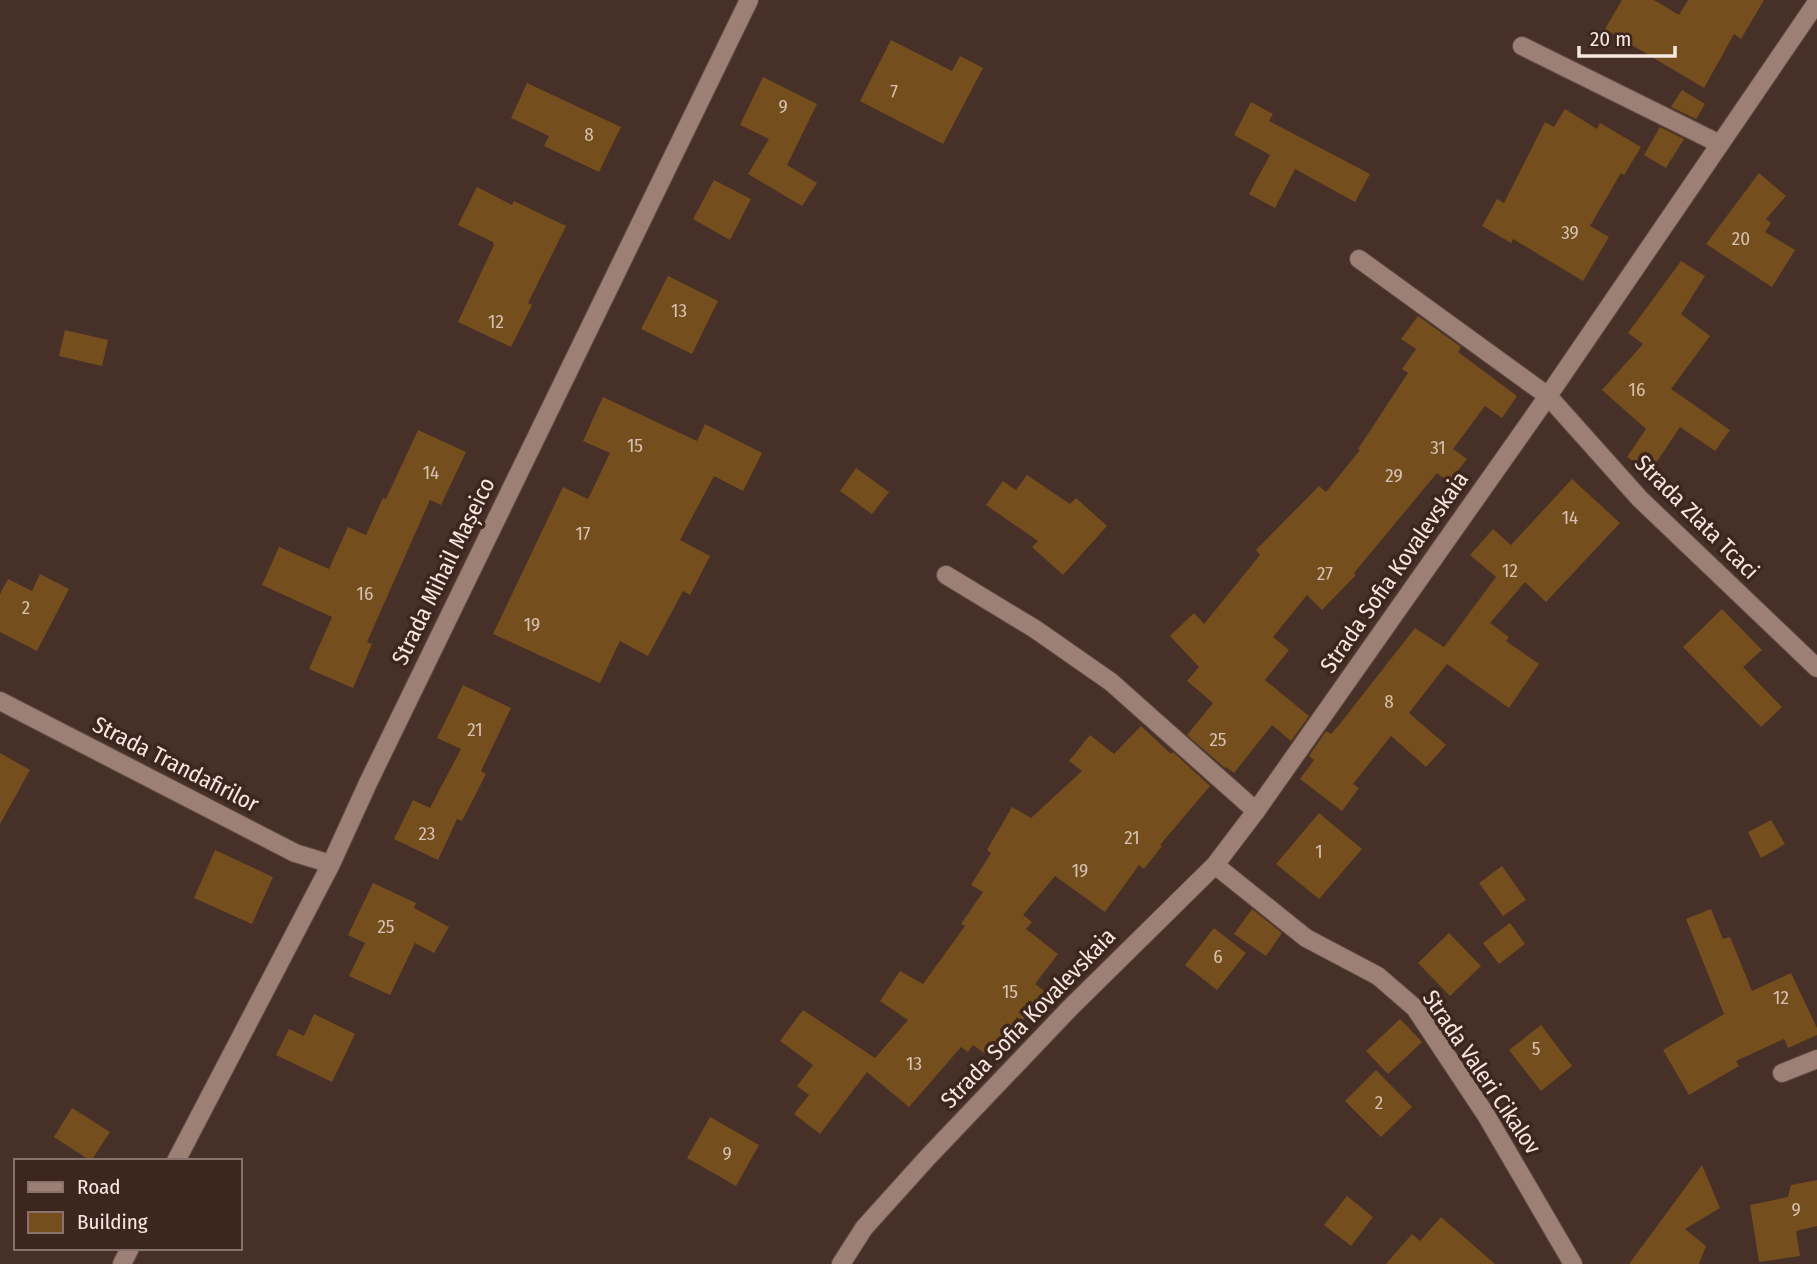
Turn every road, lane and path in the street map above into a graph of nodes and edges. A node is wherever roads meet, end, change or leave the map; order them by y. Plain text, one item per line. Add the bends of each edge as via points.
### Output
1 (749, 0) edge
2 (1817, 2) edge
3 (1522, 46) dead end
4 (1720, 144) junction
5 (1359, 259) dead end
6 (1548, 396) junction
7 (946, 575) dead end
8 (1817, 667) edge
9 (0, 701) edge
10 (1256, 811) junction
11 (331, 864) junction
12 (1215, 865) junction
13 (1817, 1059) edge
14 (1782, 1073) dead end
15 (177, 1159) edge
16 (841, 1264) edge
17 (1573, 1264) edge

1 - 11 street, Strada Mihail Mașeico
2 - 4 street, Strada Sofia Kovalevskaia
3 - 4 street
4 - 6 street, Strada Sofia Kovalevskaia
5 - 6 street
6 - 8 street, Strada Zlata Tcaci via 1640,499
6 - 10 street, Strada Sofia Kovalevskaia
7 - 10 street via 1111,682
9 - 11 street, Strada Trandafirilor via 295,853
10 - 12 street, Strada Sofia Kovalevskaia
11 - 15 street, Strada Mihail Mașeico
12 - 16 street, Strada Sofia Kovalevskaia via 928,1157 864,1228
12 - 17 street, Strada Valeri Cikalov via 1306,938 1378,976 1415,1008 1486,1115
13 - 14 street

